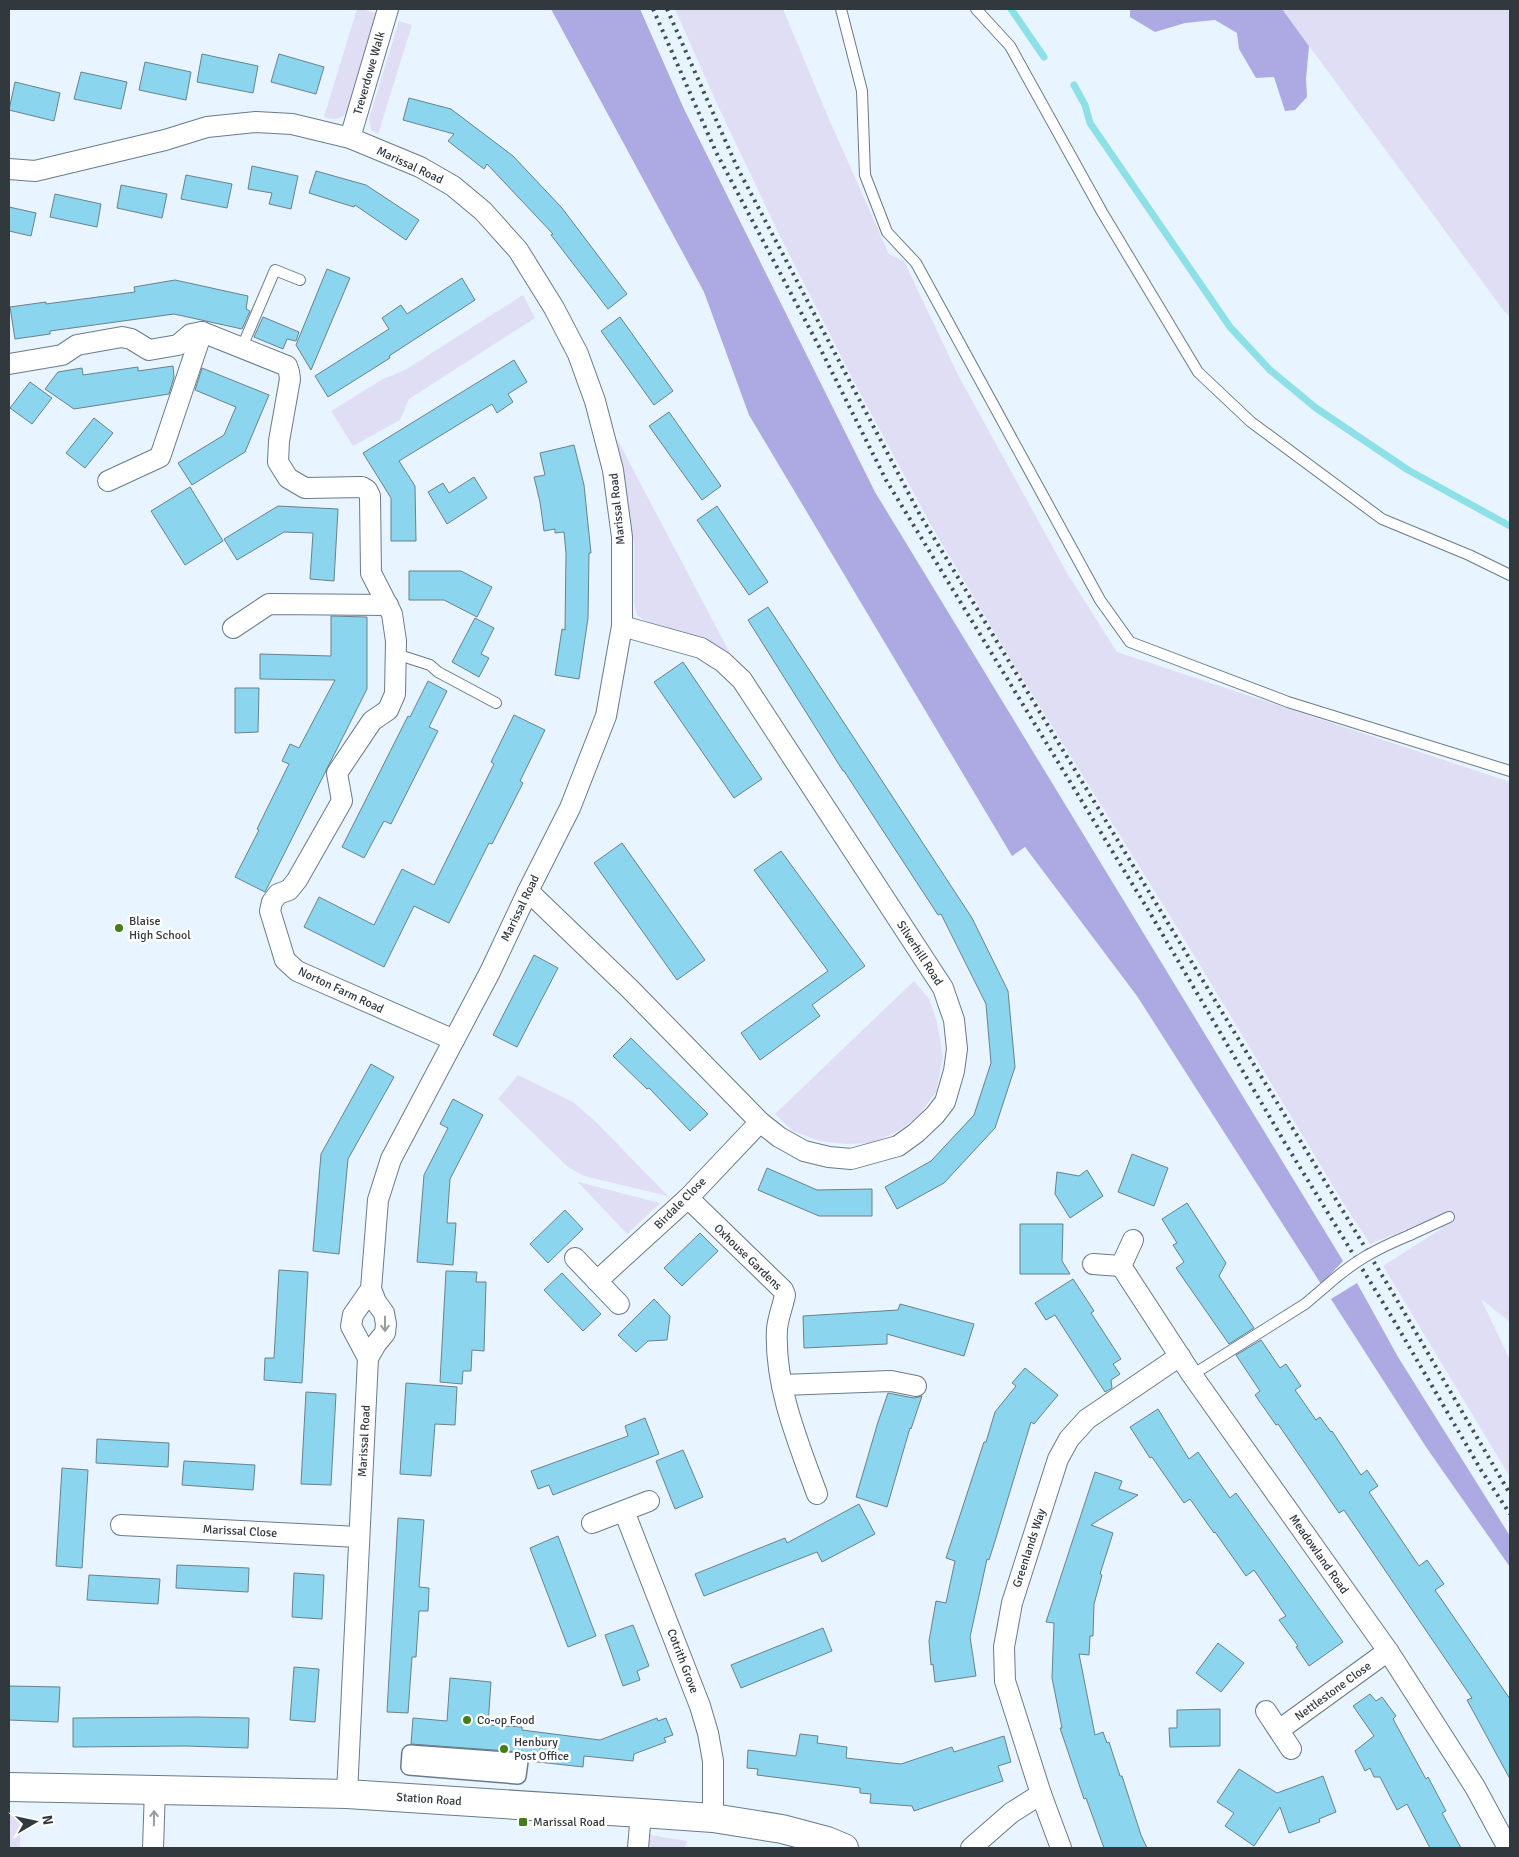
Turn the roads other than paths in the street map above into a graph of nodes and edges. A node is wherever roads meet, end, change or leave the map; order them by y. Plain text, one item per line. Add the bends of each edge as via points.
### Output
1 (388, 9) edge
2 (841, 9) edge
3 (976, 9) edge
4 (350, 138) junction
5 (9, 169) edge
6 (300, 280) dead end
7 (202, 332) junction
8 (242, 347) junction
9 (9, 364) edge
10 (108, 481) dead end
11 (1510, 575) edge
12 (388, 606) junction
13 (622, 626) junction
14 (233, 628) dead end
15 (396, 654) junction
16 (496, 703) dead end
17 (1510, 771) edge
18 (528, 891) junction
19 (454, 1040) junction
20 (760, 1122) junction
21 (688, 1198) junction
22 (1449, 1216) dead end
23 (1133, 1240) dead end
24 (575, 1258) dead end
25 (1093, 1264) dead end
26 (1121, 1266) junction
27 (597, 1281) junction
28 (371, 1289) junction
29 (619, 1304) dead end
30 (1180, 1356) junction
31 (368, 1358) junction
32 (1192, 1375) junction
33 (782, 1384) junction
34 (916, 1386) dead end
35 (817, 1494) dead end
36 (649, 1501) dead end
37 (624, 1511) junction
38 (592, 1523) dead end
39 (122, 1525) dead end
40 (359, 1537) junction
41 (1388, 1651) junction
42 (1266, 1712) dead end
43 (1279, 1730) junction
44 (1291, 1749) dead end
45 (520, 1761) joint
46 (9, 1787) edge
47 (155, 1789) junction
48 (347, 1794) junction
49 (1041, 1794) junction
50 (641, 1813) junction
51 (713, 1818) junction
52 (154, 1848) edge
53 (638, 1848) edge
54 (844, 1848) edge
55 (971, 1848) edge
56 (1061, 1848) edge
57 (1508, 1848) edge

1 - 4 street, Treverdowe Walk
2 - 17 lane via 862,91 865,176 887,232 916,263 1100,600 1130,642 1288,702
3 - 11 lane via 1010,46 1102,212 1198,372 1251,422 1382,519
4 - 5 street, Marissal Road via 292,124 256,122 207,127 35,171
4 - 13 street, Marissal Road via 420,167 461,192 518,250 554,308 578,354 614,470 622,537
6 - 8 lane via 275,270
7 - 8 street, Norton Farm Road
7 - 9 street via 191,334 178,345 149,350 132,339 122,337 78,345 62,355
7 - 10 street via 160,457
8 - 12 street, Norton Farm Road via 286,366 289,372 278,462 288,478 305,488 362,487 367,490 370,496 371,573
12 - 14 street via 269,604
12 - 15 street, Norton Farm Road via 392,614
13 - 18 street, Marissal Road via 606,716 570,808
13 - 20 street, Silverhill Road via 701,648 742,680 943,988 954,1020 957,1049 945,1102 935,1115 898,1146 851,1159 829,1157 804,1151
15 - 16 lane via 430,665
15 - 19 street, Norton Farm Road via 395,694 388,710 372,721 337,773 342,801 298,880 278,894 270,911 286,960 297,971
18 - 19 street, Marissal Road
18 - 20 street, Silverhill Road via 624,983
19 - 28 street, Marissal Road via 383,1180 378,1200
20 - 21 street, Birdale Close
21 - 27 street, Birdale Close
21 - 33 street, Oxhouse Gardens via 783,1290 785,1295 777,1330
22 - 32 lane, bridge via 1375,1249 1346,1268 1305,1304
23 - 26 street
24 - 27 street
25 - 26 street
26 - 30 street, Meadowland Road
27 - 29 street
28 -> 31 street via 386,1324 385,1333
28 - 31 street via 353,1315 351,1326
30 - 32 street, Meadowland Road
30 - 49 street, Greenlands Way via 1087,1419 1069,1439 1058,1458 1012,1603 1004,1647 1005,1681
31 - 40 street, Marissal Road
32 - 41 street, Meadowland Road
33 - 34 street via 891,1381
33 - 35 street, Oxhouse Gardens via 790,1418
36 - 37 street
37 - 38 street
37 - 51 street, Cotrith Grove via 708,1733 713,1761
39 - 40 street, Marissal Close
40 - 48 street, Marissal Road
41 - 43 street, Nettlestone Close
41 - 57 street, Meadowland Road via 1476,1788
42 - 43 street
43 - 44 street
45 - 45 street via 518,1776 409,1767 410,1753
46 - 47 main road, Station Road
47 - 48 main road, Station Road
52 -> 47 street
48 - 50 main road, Station Road
49 - 55 street via 1011,1813
49 - 56 street, Greenlands Way
50 - 51 main road, Station Road
50 - 53 street
51 - 54 main road, Station Road via 800,1833

